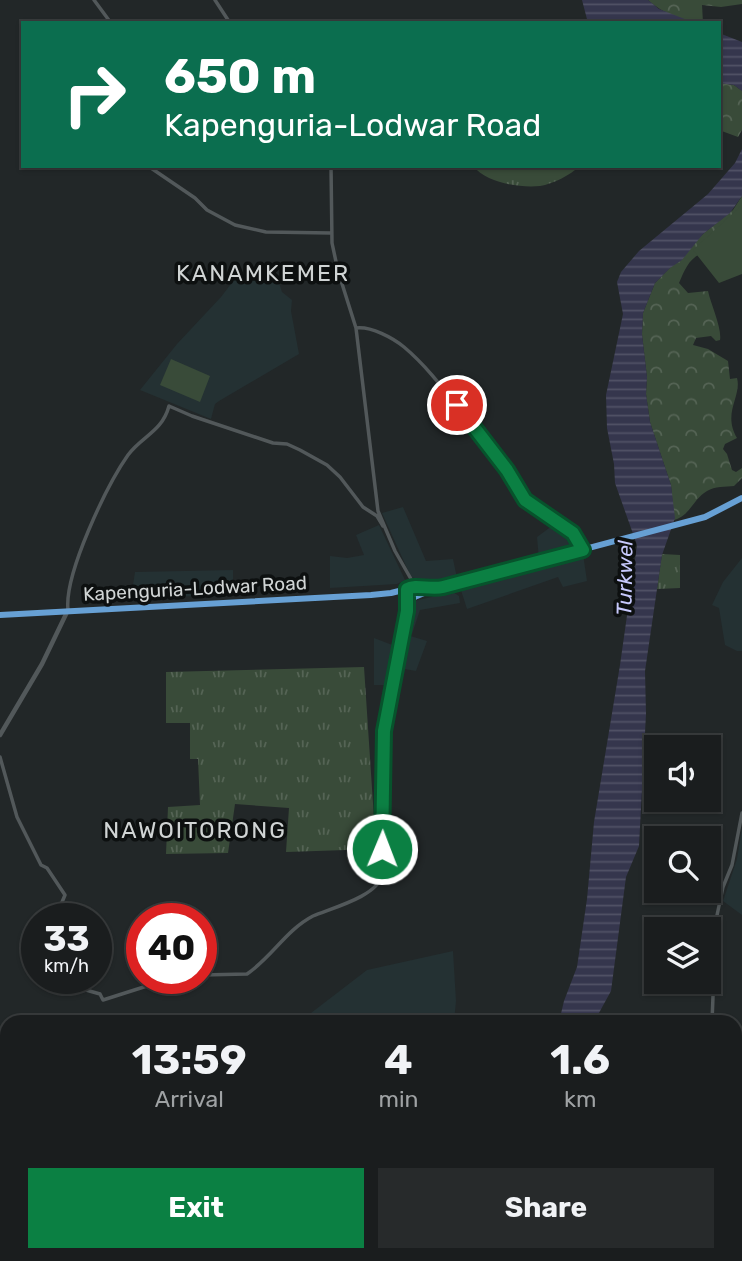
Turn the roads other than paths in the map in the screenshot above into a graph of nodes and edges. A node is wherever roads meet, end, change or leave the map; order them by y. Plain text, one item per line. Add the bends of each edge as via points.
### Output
1 (94, 0) edge
2 (215, 0) edge
3 (110, 21) edge
4 (229, 21) edge
5 (151, 168) edge
6 (331, 168) edge
7 (331, 233) junction
8 (356, 328) junction
9 (742, 498) edge
10 (383, 526) junction
11 (583, 550) junction
12 (411, 592) junction
13 (68, 610) junction
14 (0, 615) edge
15 (0, 734) edge
16 (0, 758) edge
17 (742, 813) edge
18 (62, 903) edge
19 (316, 915) junction
20 (320, 920) dead end
21 (217, 975) edge
22 (126, 993) edge
23 (100, 994) edge
24 (712, 1015) edge

1 - 3 street
2 - 4 street
5 - 7 street via 207,210 240,227
6 - 7 street
7 - 8 street
8 - 10 street
8 - 11 street via 389,338 416,358 496,455 525,500 573,533
9 - 11 highway, Kapenguria-Lodwar Road via 705,517
10 - 12 street
10 - 13 street via 345,481 315,458 287,444 169,406 156,430 128,455 96,514 68,594
11 - 12 highway, Kapenguria-Lodwar Road
12 - 13 highway, Kapenguria-Lodwar Road
12 - 19 street via 384,731 381,879 373,889
13 - 14 highway, Kapenguria-Lodwar Road
13 - 15 main road
16 - 18 street via 17,817 40,865 65,895
17 - 24 street via 716,920
19 - 20 street
19 - 21 street via 284,936 247,974
22 - 23 street via 103,1000

